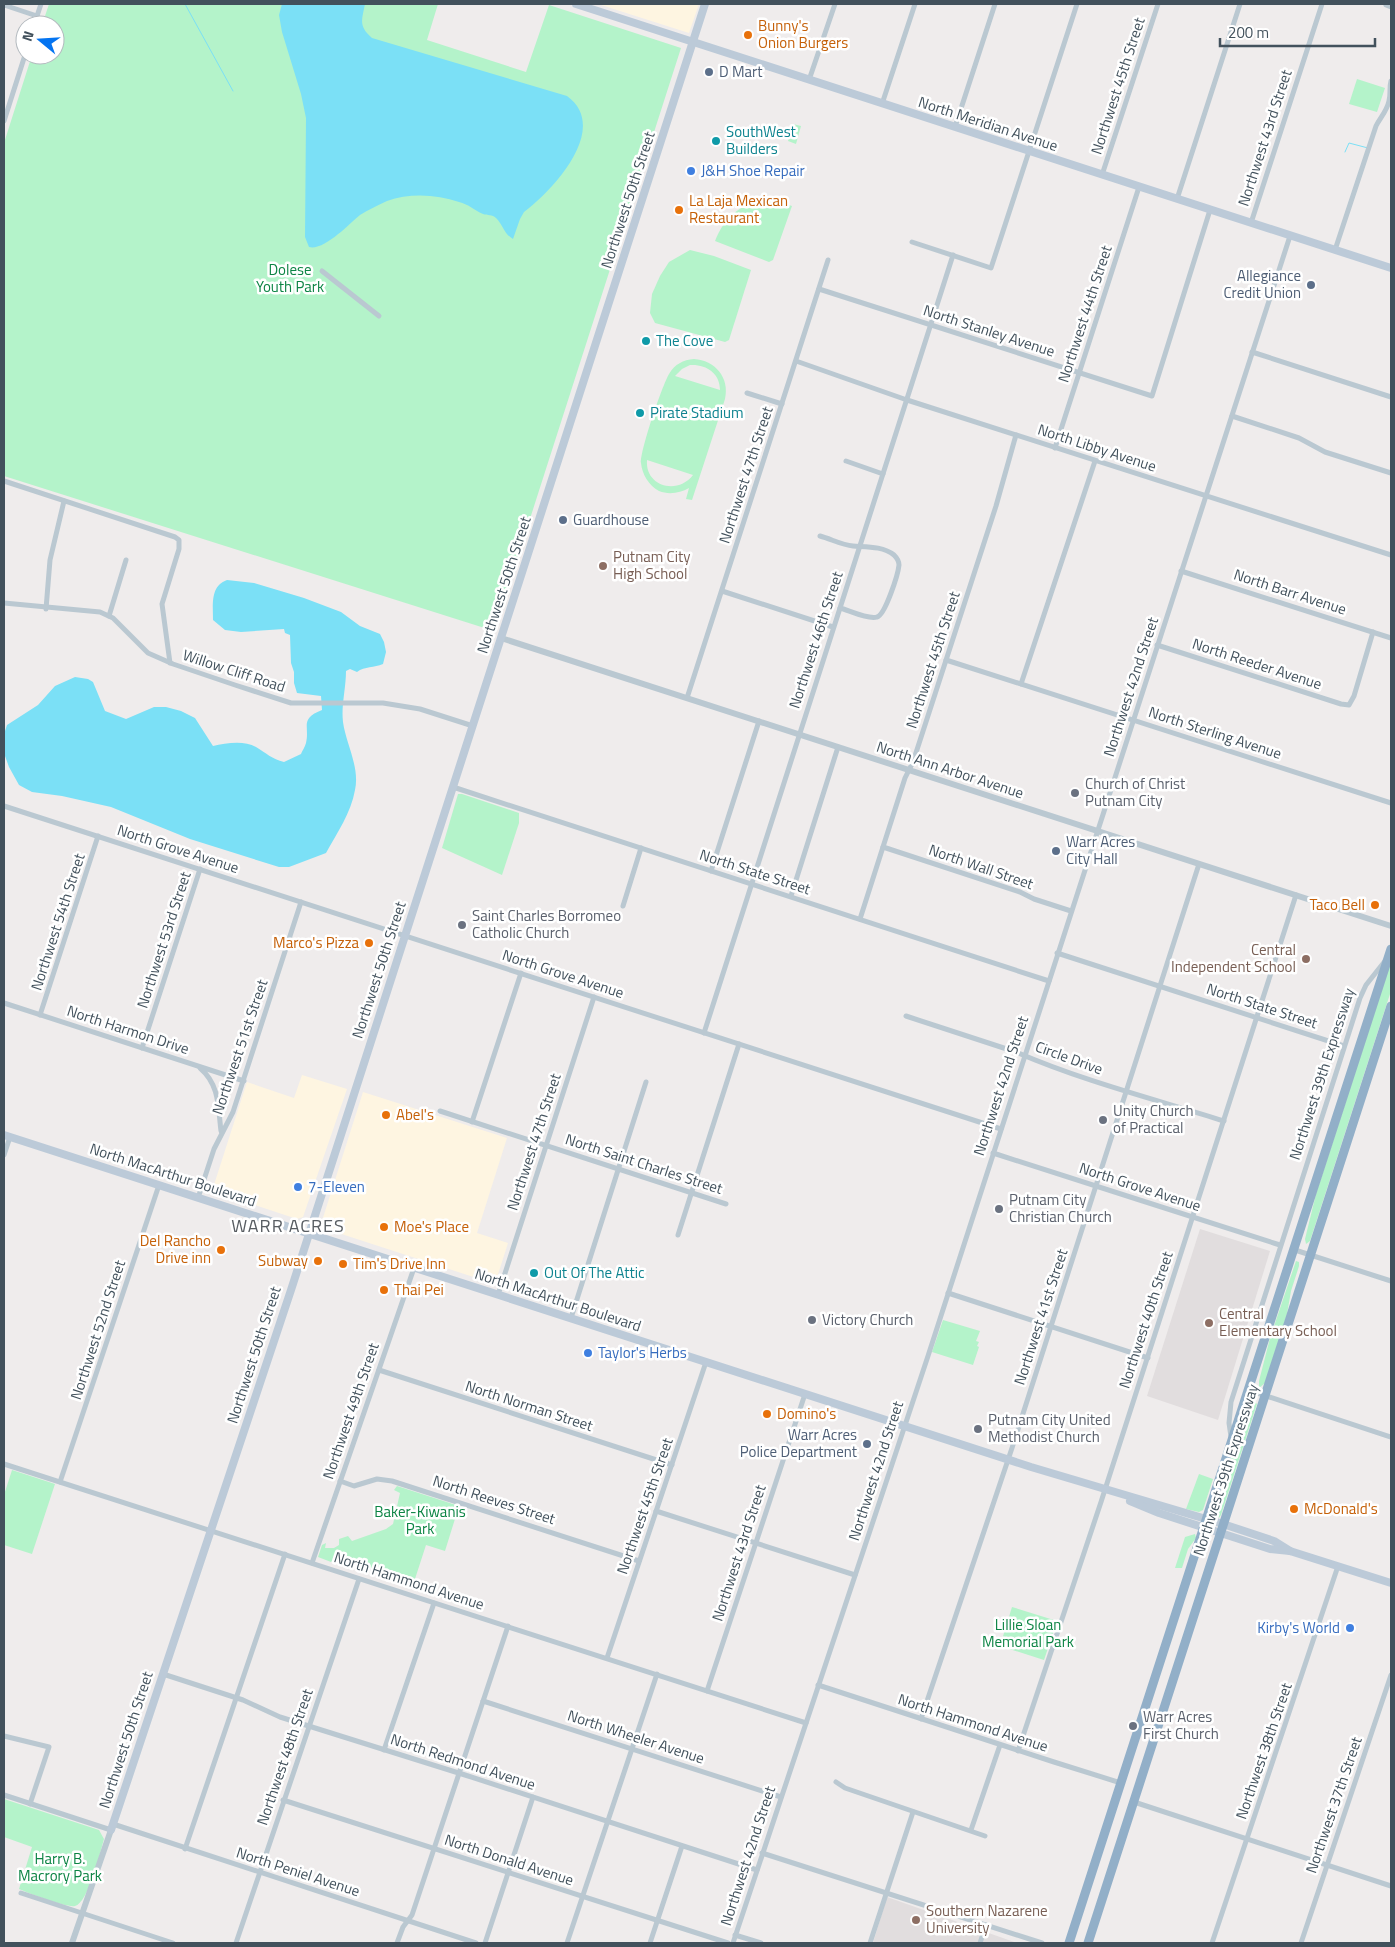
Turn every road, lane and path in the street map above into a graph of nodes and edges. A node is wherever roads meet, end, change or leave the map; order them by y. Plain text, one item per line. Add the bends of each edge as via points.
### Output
1 (576, 4) edge
2 (705, 4) edge
3 (834, 4) edge
4 (915, 4) edge
5 (995, 4) edge
6 (1077, 4) edge
7 (1158, 4) edge
8 (1240, 4) edge
9 (1322, 4) edge
10 (4, 5) edge
11 (34, 15) edge
12 (693, 42) junction
13 (22, 65) edge
14 (809, 80) junction
15 (1391, 81) edge
16 (1390, 100) edge
17 (882, 104) junction
18 (1389, 107) edge
19 (4, 121) edge
20 (955, 127) junction
21 (1028, 151) junction
22 (1102, 175) junction
23 (1139, 187) junction
24 (1177, 200) junction
25 (1210, 210) junction
26 (1251, 224) junction
27 (1290, 236) junction
28 (912, 242) dead end
29 (1335, 250) junction
30 (953, 255) junction
31 (828, 260) dead end
32 (1391, 268) edge
33 (322, 271) dead end
34 (819, 289) junction
35 (379, 316) dead end
36 (931, 324) junction
37 (1252, 352) junction
38 (796, 361) junction
39 (1079, 373) junction
40 (747, 393) dead end
41 (1391, 397) edge
42 (907, 400) junction
43 (782, 404) junction
44 (1232, 416) junction
45 (1016, 435) junction
46 (1055, 448) junction
47 (846, 461) dead end
48 (1095, 461) junction
49 (1391, 473) edge
50 (883, 474) junction
51 (4, 481) edge
52 (1206, 496) junction
53 (64, 501) junction
54 (820, 536) dead end
55 (860, 546) junction
56 (1391, 556) edge
57 (126, 560) dead end
58 (1181, 571) junction
59 (722, 591) junction
60 (4, 604) edge
61 (840, 608) junction
62 (46, 609) junction
63 (108, 616) junction
64 (833, 627) junction
65 (1374, 632) junction
66 (501, 638) junction
67 (1391, 638) edge
68 (1157, 646) junction
69 (946, 660) junction
70 (170, 663) junction
71 (1021, 684) junction
72 (687, 698) junction
73 (1133, 720) junction
74 (759, 721) junction
75 (473, 726) junction
76 (799, 734) junction
77 (838, 747) junction
78 (909, 770) junction
79 (453, 787) junction
80 (1391, 803) edge
81 (4, 806) edge
82 (1097, 831) junction
83 (98, 836) junction
84 (883, 847) junction
85 (641, 848) junction
86 (1199, 864) junction
87 (200, 869) junction
88 (711, 870) junction
89 (751, 884) junction
90 (1296, 895) junction
91 (791, 896) junction
92 (301, 902) junction
93 (623, 906) dead end
94 (1071, 911) junction
95 (860, 919) junction
96 (1391, 926) edge
97 (405, 936) junction
98 (1390, 952) edge
99 (1057, 954) junction
100 (521, 973) junction
101 (1049, 980) junction
102 (1160, 986) junction
103 (594, 998) junction
104 (4, 1003) edge
105 (1391, 1006) edge
106 (40, 1015) junction
107 (906, 1016) dead end
108 (1257, 1018) junction
109 (704, 1033) junction
110 (739, 1044) junction
111 (1344, 1046) junction
112 (142, 1048) junction
113 (1024, 1056) junction
114 (198, 1066) junction
115 (244, 1081) junction
116 (646, 1082) dead end
117 (1126, 1092) junction
118 (440, 1111) dead end
119 (1224, 1121) junction
120 (472, 1122) junction
121 (1001, 1129) junction
122 (221, 1132) junction
123 (7, 1136) edge
124 (546, 1146) junction
125 (993, 1153) junction
126 (4, 1155) edge
127 (618, 1170) junction
128 (159, 1185) junction
129 (1096, 1186) junction
130 (691, 1193) junction
131 (198, 1198) junction
132 (726, 1204) dead end
133 (1193, 1217) junction
134 (309, 1233) junction
135 (678, 1235) dead end
136 (1280, 1245) junction
137 (1295, 1250) junction
138 (1311, 1255) junction
139 (414, 1268) junction
140 (1391, 1278) edge
141 (948, 1293) junction
142 (498, 1295) junction
143 (571, 1318) junction
144 (1051, 1326) junction
145 (1148, 1358) junction
146 (706, 1362) junction
147 (379, 1370) junction
148 (1248, 1390) junction
149 (806, 1394) junction
150 (1265, 1396) junction
151 (904, 1426) junction
152 (1391, 1437) edge
153 (1232, 1439) junction
154 (1008, 1460) junction
155 (4, 1464) edge
156 (672, 1465) junction
157 (340, 1481) junction
158 (60, 1482) junction
159 (1105, 1490) junction
160 (656, 1511) junction
161 (1205, 1523) junction
162 (1222, 1528) junction
163 (210, 1530) junction
164 (756, 1543) junction
165 (285, 1554) junction
166 (640, 1561) junction
167 (312, 1563) junction
168 (1338, 1566) junction
169 (855, 1575) junction
170 (359, 1579) junction
171 (1391, 1583) edge
172 (434, 1603) junction
173 (508, 1626) junction
174 (607, 1658) junction
175 (163, 1674) junction
176 (657, 1674) junction
177 (1391, 1675) edge
178 (818, 1686) junction
179 (707, 1691) junction
180 (236, 1698) junction
181 (483, 1700) junction
182 (921, 1719) junction
183 (806, 1723) junction
184 (309, 1726) junction
185 (4, 1736) edge
186 (1000, 1745) junction
187 (632, 1748) junction
188 (384, 1750) junction
189 (1018, 1751) junction
190 (459, 1773) junction
191 (836, 1782) dead end
192 (1121, 1782) junction
193 (1138, 1788) junction
194 (4, 1795) edge
195 (1117, 1796) junction
196 (532, 1797) junction
197 (781, 1797) junction
198 (283, 1800) junction
199 (1134, 1802) junction
200 (30, 1804) junction
201 (913, 1812) junction
202 (607, 1822) junction
203 (112, 1827) junction
204 (971, 1830) junction
205 (984, 1836) dead end
206 (1247, 1839) junction
207 (682, 1846) junction
208 (185, 1849) junction
209 (434, 1849) junction
210 (762, 1853) junction
211 (1327, 1865) junction
212 (757, 1870) junction
213 (1093, 1871) junction
214 (508, 1872) junction
215 (259, 1873) junction
216 (1109, 1876) junction
217 (1391, 1886) edge
218 (21, 1892) dead end
219 (886, 1894) junction
220 (583, 1897) junction
221 (82, 1914) junction
222 (407, 1921) junction
223 (657, 1921) junction
224 (986, 1925) junction
225 (735, 1935) junction
226 (72, 1943) edge
227 (173, 1943) edge
228 (236, 1943) edge
229 (397, 1943) edge
230 (476, 1943) edge
231 (485, 1943) edge
232 (567, 1943) edge
233 (650, 1943) edge
234 (728, 1943) edge
235 (732, 1943) edge
236 (761, 1943) edge
237 (870, 1943) edge
238 (980, 1943) edge
239 (1042, 1943) edge
240 (1069, 1943) edge
241 (1088, 1943) edge
242 (1212, 1943) edge
243 (1301, 1943) edge

1 - 12 main road, North Meridian Avenue
2 - 12 main road, Northwest 50th Street
3 - 14 street
4 - 17 street
5 - 20 street
6 - 21 street
7 - 22 street, Northwest 45th Street
8 - 24 street
9 - 26 street, Northwest 43rd Street
10 - 11 street
12 - 14 main road, North Meridian Avenue
12 - 66 main road, Northwest 50th Street
13 - 19 street
14 - 17 main road, North Meridian Avenue
15 - 16 street
16 - 18 street
17 - 20 main road, North Meridian Avenue
18 - 29 street via 1376,126
20 - 21 main road, North Meridian Avenue
21 - 22 main road, North Meridian Avenue
21 - 30 street via 991,268
22 - 23 main road, North Meridian Avenue
23 - 24 main road, North Meridian Avenue
23 - 39 street, Northwest 44th Street
24 - 25 main road, North Meridian Avenue
25 - 26 main road, North Meridian Avenue
25 - 39 street, North Stanley Avenue via 1152,396
26 - 27 main road, North Meridian Avenue
27 - 29 main road, North Meridian Avenue
27 - 37 street, Northwest 42nd Street
28 - 30 street
29 - 32 main road, North Meridian Avenue
30 - 36 street, Northwest 46th Street
31 - 34 street, Northwest 47th Street
33 - 35 street
34 - 36 street, North Stanley Avenue
34 - 38 street, Northwest 47th Street
36 - 39 street, North Stanley Avenue
36 - 42 street, Northwest 46th Street
37 - 41 street
37 - 44 street, Northwest 42nd Street
38 - 42 street, North Libby Avenue
38 - 43 street, Northwest 47th Street
39 - 46 street, Northwest 44th Street
40 - 43 street
42 - 45 street, North Libby Avenue
42 - 50 street, Northwest 46th Street
43 - 59 street, Northwest 47th Street
44 - 49 street via 1299,438 1325,452
44 - 52 street, Northwest 42nd Street
45 - 46 street, North Libby Avenue
45 - 69 street, Northwest 45th Street
46 - 48 street, North Libby Avenue
47 - 50 street
48 - 52 street, North Libby Avenue
48 - 71 street
50 - 55 street, Northwest 46th Street
51 - 53 street
52 - 56 street, North Libby Avenue
52 - 58 street, Northwest 42nd Street
53 - 62 street via 50,560
53 - 70 street via 178,540 179,549 162,604
54 - 55 street
55 - 61 street, Northwest 46th Street
55 - 61 street via 893,554 898,570 880,616 873,618
57 - 63 street
58 - 65 street, North Barr Avenue
58 - 68 street, Northwest 42nd Street
59 - 64 street
59 - 72 street, Northwest 47th Street
60 - 62 street, Willow Cliff Road
61 - 64 street, Northwest 46th Street
62 - 63 street, Willow Cliff Road via 100,612
63 - 70 street, Willow Cliff Road via 148,653
64 - 76 street, Northwest 46th Street
65 - 67 street, North Barr Avenue
65 - 68 street, North Reeder Avenue via 1349,704
66 - 72 street, North Ann Arbor Avenue
66 - 75 main road, Northwest 50th Street
68 - 73 street, Northwest 42nd Street
69 - 71 street, North Sterling Avenue
69 - 78 street, Northwest 45th Street
70 - 75 street, Willow Cliff Road via 291,702 383,703 420,709
71 - 73 street, North Sterling Avenue
72 - 74 street, North Ann Arbor Avenue
73 - 80 street, North Sterling Avenue
73 - 82 street, Northwest 42nd Street
74 - 76 street, North Ann Arbor Avenue
74 - 88 street
75 - 79 main road, Northwest 50th Street
76 - 77 street, North Ann Arbor Avenue
76 - 89 street, Northwest 46th Street
77 - 78 street, North Ann Arbor Avenue
77 - 91 street
78 - 82 street, North Ann Arbor Avenue
78 - 84 street, Northwest 45th Street
79 - 85 street, North State Street
79 - 97 main road, Northwest 50th Street
81 - 83 street, North Grove Avenue
82 - 86 street, North Ann Arbor Avenue
82 - 94 street, Northwest 42nd Street
83 - 87 street, North Grove Avenue
83 - 106 street, Northwest 54th Street
84 - 94 street, North Wall Street
84 - 95 street, Northwest 45th Street
85 - 88 street, North State Street
85 - 93 street
86 - 90 street, North Ann Arbor Avenue
86 - 102 street, Northwest 41st Street
87 - 92 street, North Grove Avenue
87 - 112 street, Northwest 53rd Street
88 - 89 street, North State Street
89 - 91 street, North State Street
89 - 109 street, Northwest 46th Street
90 - 96 street, North Ann Arbor Avenue
90 - 108 street, Northwest 40th Street
91 - 95 street, North State Street
92 - 97 street, North Grove Avenue
92 - 115 street, Northwest 51st Street
94 - 99 street, Northwest 42nd Street
95 - 101 street, North State Street
97 - 100 street, North Grove Avenue
97 - 134 main road, Northwest 50th Street
98 - 111 street, Northwest 39th Expressway via 1366,985
98 - 137 highway, Northwest 39th Expressway
99 - 101 street, Northwest 42nd Street
99 - 102 street, North State Street
100 - 103 street, North Grove Avenue
100 - 120 street
101 - 113 street, Northwest 42nd Street
102 - 108 street, North State Street
102 - 117 street, Northwest 41st Street
103 - 109 street, North Grove Avenue
103 - 124 street, Northwest 47th Street
104 - 106 street, North Harmon Drive
105 - 138 highway, Northwest 39th Expressway
106 - 112 street, North Harmon Drive
107 - 113 street, Circle Drive
108 - 111 street, North State Street
108 - 119 street, Northwest 40th Street
109 - 110 street, North Grove Avenue
110 - 121 street, North Grove Avenue
110 - 130 street
111 - 136 street, Northwest 39th Expressway
112 - 114 street, North Harmon Drive
113 - 117 street, Circle Drive
113 - 121 street, Northwest 42nd Street
114 - 115 street, North Harmon Drive
114 - 122 street via 216,1090
115 - 122 street, Northwest 51st Street via 233,1112
116 - 127 street
117 - 119 street, Circle Drive
117 - 129 street, Northwest 41st Street
118 - 120 street, North Saint Charles Street
119 - 133 street, Northwest 40th Street
120 - 124 street, North Saint Charles Street
121 - 125 street, Northwest 42nd Street
122 - 131 street, Northwest 51st Street
123 - 126 street
123 - 128 main road, North MacArthur Boulevard
124 - 127 street, North Saint Charles Street
124 - 142 street, Northwest 47th Street
125 - 129 street, North Grove Avenue
125 - 141 street, Northwest 42nd Street
127 - 130 street, North Saint Charles Street
127 - 143 street
128 - 131 main road, North MacArthur Boulevard
128 - 158 street, Northwest 52nd Street
129 - 133 street, North Grove Avenue
129 - 144 street, Northwest 41st Street
130 - 132 street, North Saint Charles Street
130 - 135 street
131 - 134 main road, North MacArthur Boulevard
133 - 136 street, North Grove Avenue
133 - 145 street, Northwest 40th Street
134 - 139 main road, North MacArthur Boulevard
134 - 163 main road, Northwest 50th Street
136 - 153 street, Northwest 39th Expressway via 1231,1402 1228,1423
137 - 138 street
137 - 148 highway, Northwest 39th Expressway
138 - 140 street
138 - 150 highway, Northwest 39th Expressway
139 - 142 main road, North MacArthur Boulevard
139 - 147 street, Northwest 49th Street
141 - 144 street
141 - 151 street, Northwest 42nd Street
142 - 143 main road, North MacArthur Boulevard
143 - 146 main road, North MacArthur Boulevard
144 - 145 street
144 - 154 street, Northwest 41st Street
145 - 159 street, Northwest 40th Street
146 - 149 main road, North MacArthur Boulevard
146 - 156 street, Northwest 45th Street
147 - 156 street, North Norman Street
147 - 157 street, Northwest 49th Street
148 - 150 street
148 - 153 highway, Northwest 39th Expressway
149 - 151 main road, North MacArthur Boulevard
149 - 164 street, Northwest 43rd Street
150 - 152 street
150 - 162 highway, Northwest 39th Expressway
151 - 154 main road, North MacArthur Boulevard
151 - 169 street, Northwest 42nd Street
153 - 161 highway, Northwest 39th Expressway
154 - 159 main road, North MacArthur Boulevard
154 - 182 street, Northwest 41st Street
155 - 158 street, North Hammond Avenue
156 - 160 street, Northwest 45th Street
157 - 166 street, North Reeves Street via 354,1486 377,1479 392,1481
157 - 167 street, Northwest 49th Street
158 - 163 street, North Hammond Avenue
159 - 161 main road, North MacArthur Boulevard
159 - 189 street, Northwest 40th Street
160 - 164 street
160 - 166 street, Northwest 45th Street
161 - 162 main road, North MacArthur Boulevard
161 - 192 highway, Northwest 39th Expressway
162 - 168 main road, North MacArthur Boulevard via 1270,1549 1290,1551
162 - 193 highway, Northwest 39th Expressway
163 - 165 street, North Hammond Avenue
163 - 175 main road, Northwest 50th Street
164 - 169 street
164 - 179 street, Northwest 43rd Street
165 - 167 street, North Hammond Avenue
165 - 180 street
166 - 174 street, Northwest 45th Street
167 - 170 street, North Hammond Avenue
168 - 171 main road, North MacArthur Boulevard
168 - 206 street, Northwest 38th Street
169 - 178 street, Northwest 42nd Street
170 - 172 street, North Hammond Avenue
170 - 184 street, Northwest 48th Street
172 - 173 street, North Hammond Avenue
172 - 188 street
173 - 174 street, North Hammond Avenue
173 - 181 street
174 - 176 street, North Hammond Avenue
175 - 180 street, North Redmond Avenue
175 - 203 main road, Northwest 50th Street
176 - 179 street, North Hammond Avenue
176 - 187 street
177 - 211 street, Northwest 37th Street
178 - 182 street, North Hammond Avenue
178 - 183 street, Northwest 42nd Street
179 - 183 street, North Hammond Avenue
180 - 184 street, North Redmond Avenue
180 - 208 street
181 - 187 street, North Wheeler Avenue
181 - 190 street
182 - 186 street, North Hammond Avenue
183 - 197 street, Northwest 42nd Street
184 - 188 street, North Redmond Avenue
184 - 198 street, Northwest 48th Street
185 - 200 street via 49,1747
186 - 189 street, North Hammond Avenue
186 - 204 street
187 - 197 street, North Wheeler Avenue
187 - 202 street
188 - 190 street, North Redmond Avenue
189 - 192 street, North Hammond Avenue
190 - 196 street, North Redmond Avenue
190 - 209 street
191 - 201 street
192 - 193 highway
192 - 195 highway, Northwest 39th Expressway
193 - 199 highway, Northwest 39th Expressway
194 - 200 street, North Peniel Avenue
195 - 199 highway
195 - 213 highway, Northwest 39th Expressway
196 - 202 street, North Redmond Avenue
196 - 214 street
197 - 210 street, Northwest 42nd Street
198 - 209 street, North Donald Avenue
198 - 215 street, Northwest 48th Street
199 - 206 street
199 - 216 highway, Northwest 39th Expressway
200 - 203 street, North Peniel Avenue
201 - 204 street
201 - 219 street
202 - 207 street, North Redmond Avenue
202 - 220 street
203 - 208 street, North Peniel Avenue
203 - 221 street, Northwest 50th Street
204 - 205 street
206 - 211 street
206 - 242 street, Northwest 38th Street
207 - 212 street, North Redmond Avenue
207 - 223 street
208 - 215 street, North Peniel Avenue
209 - 214 street, North Donald Avenue
209 - 222 street via 412,1915
210 - 212 street, Northwest 42nd Street
210 - 219 street
211 - 217 street
211 - 243 street, Northwest 37th Street
212 - 225 street, Northwest 42nd Street
213 - 216 highway
213 - 240 highway, Northwest 39th Expressway
214 - 220 street, North Donald Avenue
214 - 231 street
215 - 222 street, North Peniel Avenue
215 - 228 street, Northwest 48th Street
216 - 241 highway, Northwest 39th Expressway
218 - 221 street
219 - 224 street
219 - 237 street
220 - 223 street, North Donald Avenue
220 - 232 street
221 - 226 street, Northwest 50th Street
221 - 227 street
222 - 229 street
222 - 230 street, North Peniel Avenue
223 - 233 street
223 - 234 street, North Donald Avenue
224 - 238 street
224 - 239 street
225 - 235 street, Northwest 42nd Street
225 - 236 street

